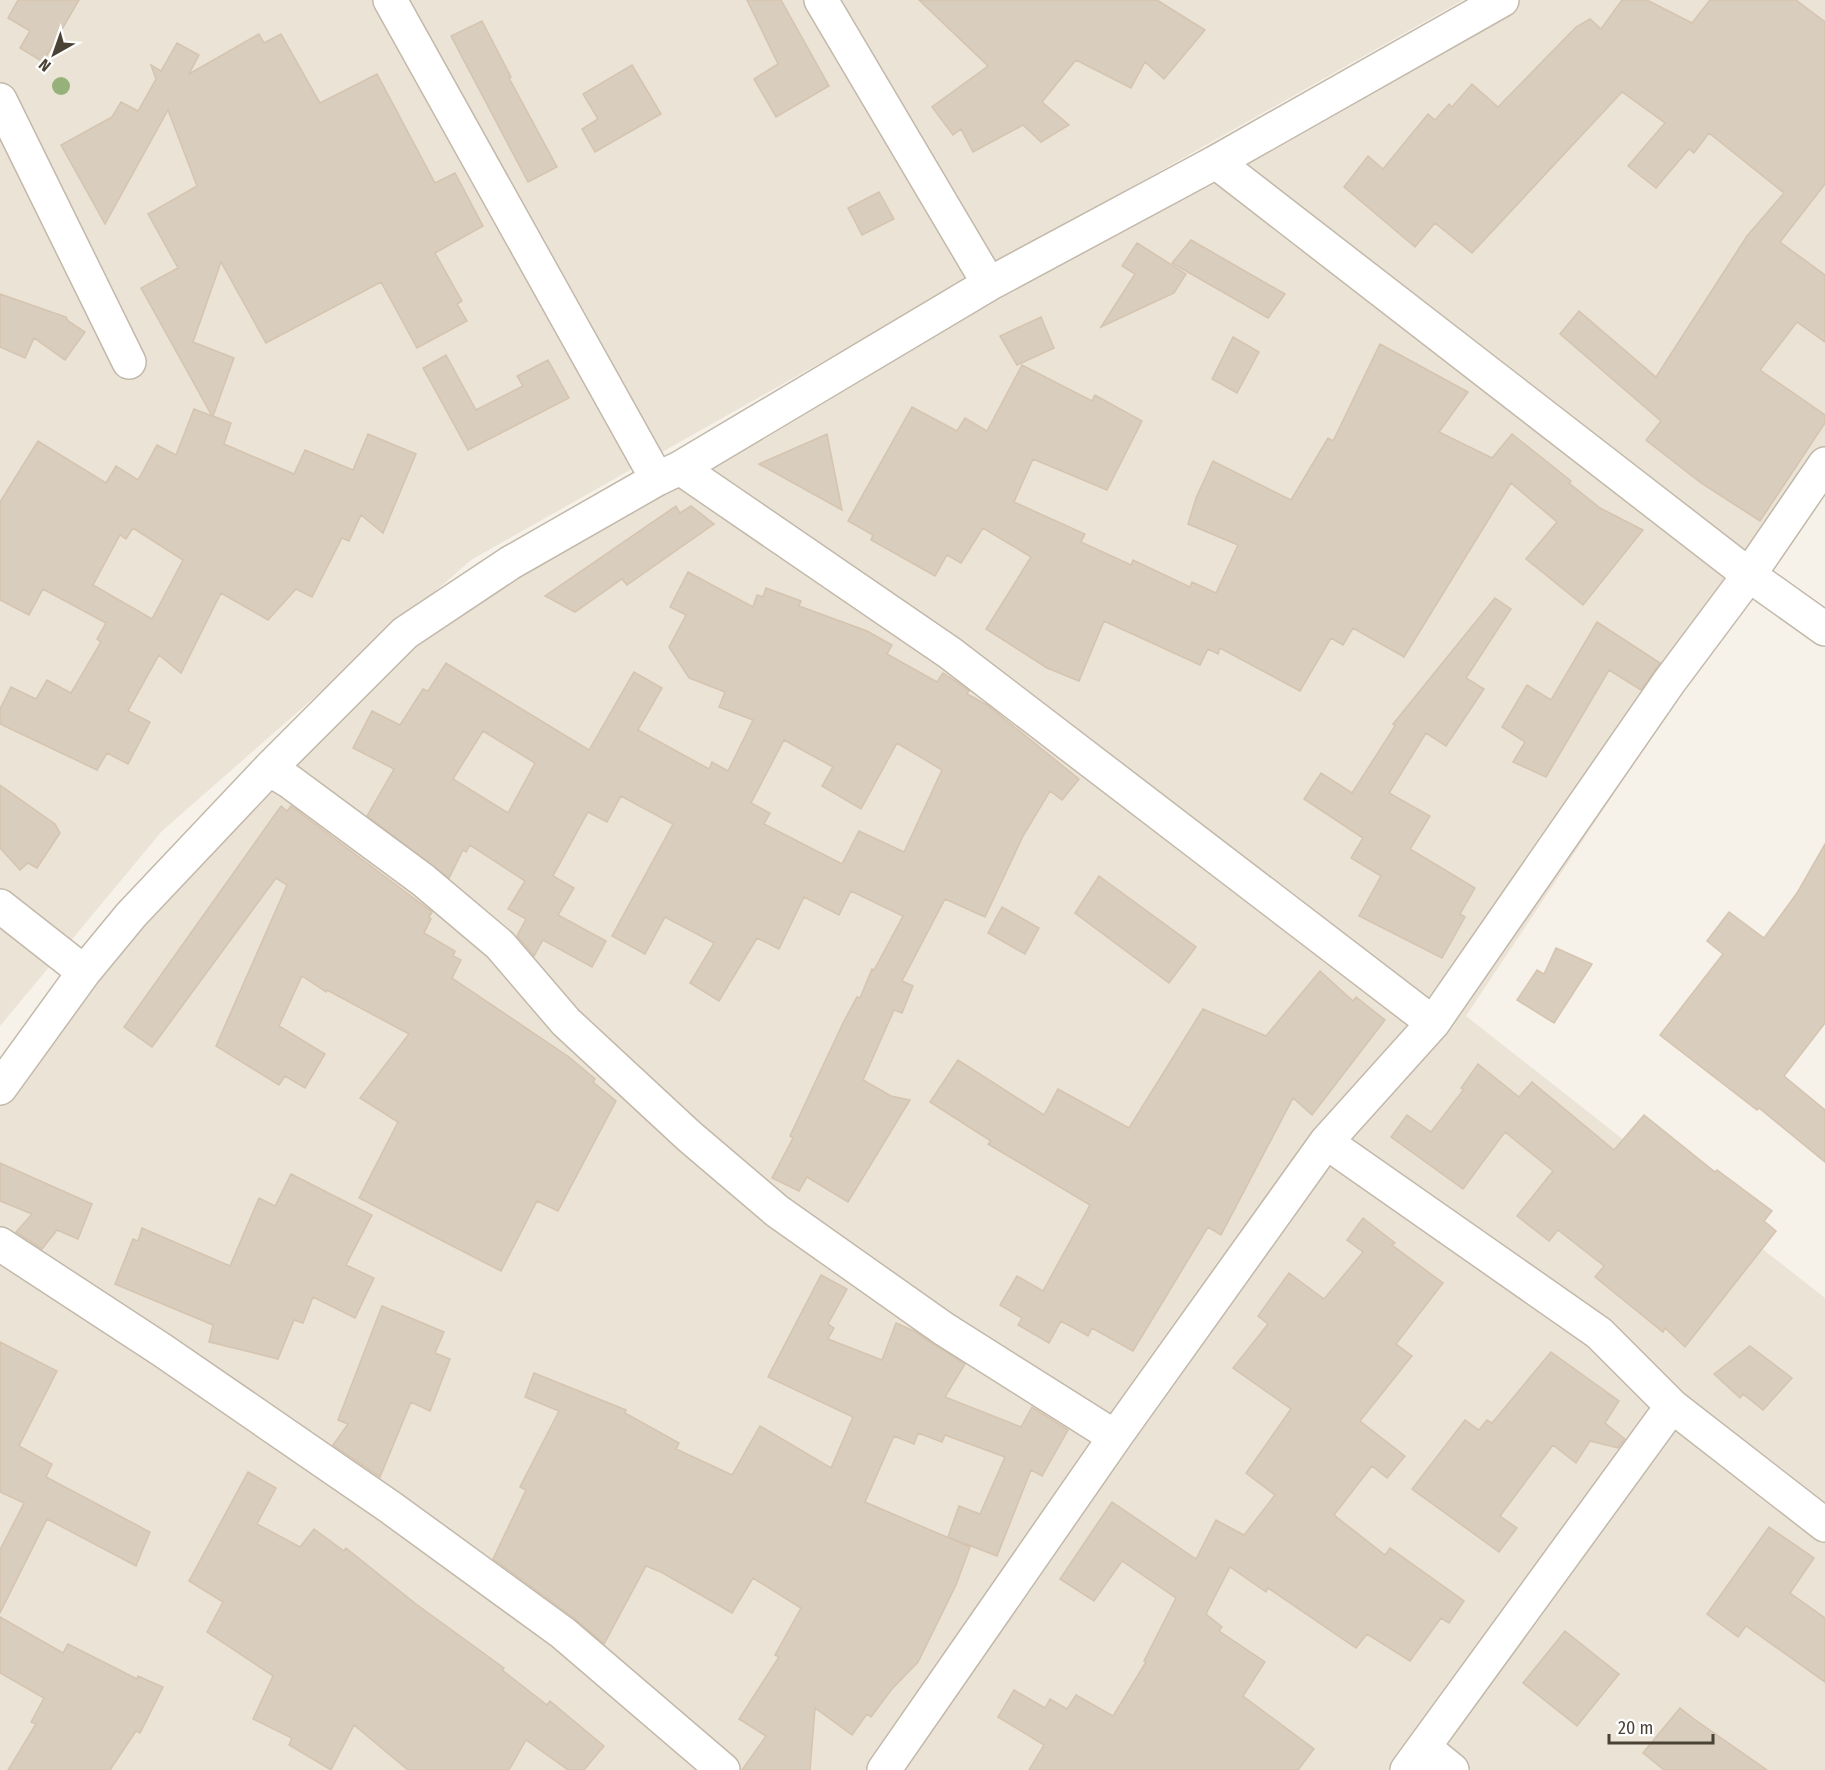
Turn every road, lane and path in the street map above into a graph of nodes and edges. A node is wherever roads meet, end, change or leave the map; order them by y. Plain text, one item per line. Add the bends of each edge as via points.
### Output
1 (390, 0) edge
2 (820, 0) edge
3 (1502, 0) edge
4 (0, 100) edge
5 (1216, 162) junction
6 (989, 284) junction
7 (129, 362) dead end
8 (1825, 464) edge
9 (669, 473) junction
10 (1749, 575) junction
11 (1825, 629) edge
12 (269, 769) junction
13 (0, 906) edge
14 (84, 972) junction
15 (1433, 1023) junction
16 (0, 1088) edge
17 (1326, 1142) junction
18 (0, 1244) edge
19 (1672, 1406) junction
20 (1115, 1437) junction
21 (1825, 1525) edge
22 (1416, 1759) edge
23 (723, 1770) edge
24 (884, 1770) edge
25 (1452, 1770) edge

1 - 9 street
2 - 6 street
3 - 5 street
4 - 7 street
5 - 6 street
5 - 10 street
6 - 9 street
8 - 10 street
9 - 12 street via 510,563 405,633
9 - 15 street via 950,653
10 - 11 street
10 - 15 street via 1669,682
12 - 14 street via 131,915
12 - 20 street via 423,880 500,945 566,1022 777,1211 944,1329
13 - 14 street
14 - 16 street
15 - 17 street
17 - 19 street via 1599,1333
17 - 20 street
18 - 23 street via 390,1507 563,1633
19 - 21 street
19 - 22 street
20 - 24 street
22 - 25 street

